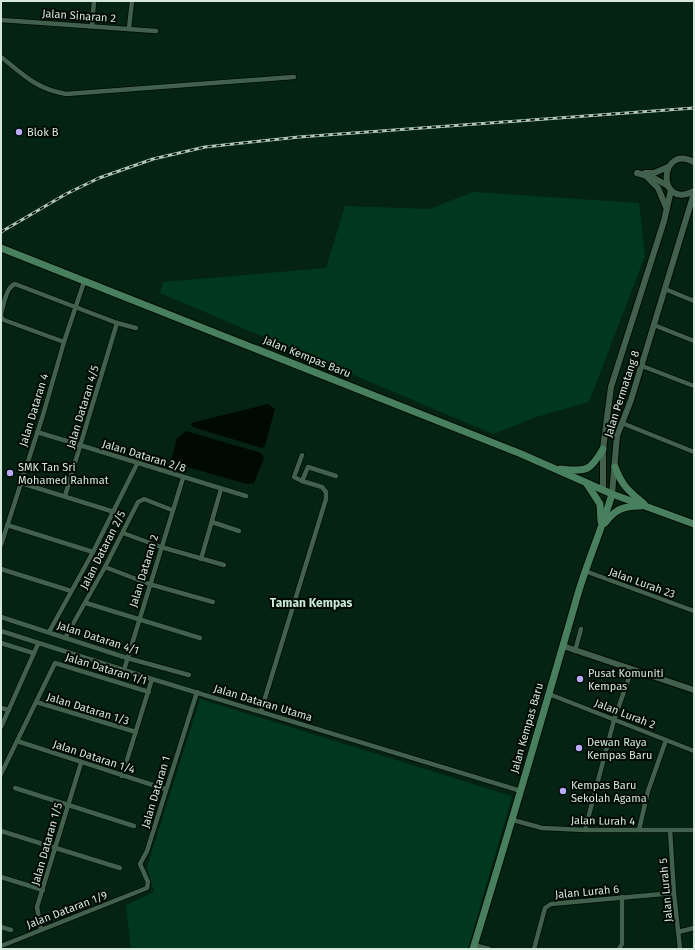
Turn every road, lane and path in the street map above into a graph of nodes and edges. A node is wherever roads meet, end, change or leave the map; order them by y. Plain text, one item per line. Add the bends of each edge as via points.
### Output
1 (94, 1) edge
2 (132, 1) edge
3 (1, 20) edge
4 (92, 26) junction
5 (129, 28) junction
6 (156, 31) dead end
7 (1, 57) edge
8 (294, 77) dead end
9 (694, 156) edge
10 (691, 161) edge
11 (669, 167) junction
12 (646, 176) junction
13 (670, 188) junction
14 (694, 192) edge
15 (692, 206) edge
16 (667, 209) junction
17 (3, 249) edge
18 (84, 282) junction
19 (665, 289) junction
20 (694, 301) edge
21 (76, 307) junction
22 (117, 323) junction
23 (654, 325) junction
24 (136, 328) dead end
25 (694, 341) edge
26 (64, 342) junction
27 (642, 366) junction
28 (694, 386) edge
29 (622, 423) junction
30 (37, 432) junction
31 (81, 446) junction
32 (603, 449) junction
33 (694, 452) edge
34 (302, 455) dead end
35 (137, 464) junction
36 (615, 467) junction
37 (554, 468) junction
38 (336, 476) dead end
39 (183, 478) junction
40 (302, 481) junction
41 (586, 482) junction
42 (20, 483) junction
43 (221, 489) junction
44 (603, 490) junction
45 (612, 494) junction
46 (65, 496) junction
47 (246, 496) dead end
48 (647, 506) junction
49 (172, 510) junction
50 (114, 512) junction
51 (606, 514) junction
52 (212, 522) junction
53 (694, 524) edge
54 (7, 525) junction
55 (239, 531) dead end
56 (600, 531) junction
57 (123, 532) junction
58 (1, 544) edge
59 (161, 547) junction
60 (93, 552) junction
61 (201, 559) junction
62 (224, 565) dead end
63 (105, 568) junction
64 (1, 569) edge
65 (585, 572) junction
66 (149, 584) junction
67 (71, 591) junction
68 (213, 602) dead end
69 (86, 603) junction
70 (694, 611) edge
71 (1, 617) edge
72 (140, 618) junction
73 (581, 629) dead end
74 (1, 631) edge
75 (49, 632) junction
76 (65, 638) junction
77 (200, 638) dead end
78 (1, 643) edge
79 (38, 644) junction
80 (563, 646) junction
81 (575, 651) junction
82 (33, 653) junction
83 (127, 658) junction
84 (632, 669) junction
85 (124, 670) junction
86 (189, 675) dead end
87 (152, 679) junction
88 (694, 690) edge
89 (149, 692) junction
90 (197, 692) junction
91 (548, 694) junction
92 (36, 702) junction
93 (1, 708) edge
94 (9, 710) junction
95 (261, 711) junction
96 (614, 720) junction
97 (1, 728) edge
98 (136, 732) junction
99 (666, 740) junction
100 (17, 741) junction
101 (694, 750) edge
102 (81, 763) junction
103 (1, 774) edge
104 (122, 776) junction
105 (15, 788) dead end
106 (165, 789) junction
107 (521, 791) junction
108 (68, 804) junction
109 (513, 820) junction
110 (134, 826) dead end
111 (585, 830) junction
112 (639, 830) junction
113 (670, 830) junction
114 (694, 830) edge
115 (1, 831) edge
116 (55, 847) junction
117 (120, 868) dead end
118 (1, 877) edge
119 (43, 890) junction
120 (140, 892) joint
121 (674, 893) junction
122 (622, 897) junction
123 (1, 927) edge
124 (694, 928) edge
125 (11, 930) dead end
126 (41, 930) junction
127 (678, 932) junction
128 (1, 946) edge
129 (474, 947) edge
130 (489, 949) edge
131 (534, 949) edge
132 (619, 949) edge
133 (680, 949) edge

1 - 4 street
2 - 5 street
3 - 4 street, Jalan Sinaran 2
4 - 5 street, Jalan Sinaran 2
5 - 6 street, Jalan Sinaran 2
7 - 8 street via 31,82 46,90 66,94
9 - 10 street
10 - 11 street via 677,160
11 - 12 street via 654,173 638,173
11 - 13 street via 666,177
12 - 13 street
12 - 16 street via 658,188
13 - 14 street via 685,195
13 - 16 street
14 - 15 street, Jalan Permatang 8
15 - 19 street, Jalan Permatang 8
16 - 32 street via 611,388
17 - 18 main road, Jalan Kempas Baru
18 - 21 street, Jalan Dataran 4
18 - 37 main road, Jalan Kempas Baru
19 - 20 street
19 - 23 street, Jalan Permatang 8
21 - 22 street
21 - 26 street, Jalan Dataran 4
21 - 26 street via 15,284 6,298 1,317 4,320
22 - 24 street
22 - 31 street, Jalan Dataran 4/5
23 - 25 street
23 - 27 street, Jalan Permatang 8
26 - 30 street, Jalan Dataran 4
27 - 28 street
27 - 29 street, Jalan Permatang 8
29 - 33 street
29 - 36 street, Jalan Permatang 8 via 617,436
30 - 31 street, Jalan Dataran 2/8
30 - 42 street, Jalan Dataran 4
31 - 35 street, Jalan Dataran 2/8
31 - 46 street, Jalan Dataran 4/5
32 - 37 main road via 594,464 581,471
32 - 44 street
34 - 40 street via 294,477
35 - 39 street, Jalan Dataran 2/8
35 - 50 street
36 - 45 street, Jalan Permatang 8
36 - 48 main road via 625,488
37 - 41 main road, Jalan Kempas Baru
38 - 40 street via 308,467
39 - 43 street, Jalan Dataran 2/8
39 - 49 street, Jalan Dataran 2
40 - 95 street via 322,487 326,492 326,499
41 - 44 main road, Jalan Kempas Baru
41 - 56 main road via 600,504
42 - 46 street
42 - 54 street, Jalan Dataran 4
43 - 47 street, Jalan Dataran 2/8
43 - 52 street
44 - 45 main road, Jalan Kempas Baru
44 - 51 main road, Jalan Kempas Baru
45 - 48 main road, Jalan Kempas Baru
45 - 51 main road, Jalan Kempas Baru
46 - 50 street
48 - 53 main road, Jalan Kempas Baru
48 - 56 main road via 630,506 616,510
49 - 57 street, Jalan Dataran 2/5 via 141,500
49 - 59 street, Jalan Dataran 2
50 - 60 street
51 - 56 main road, Jalan Kempas Baru
52 - 55 street
52 - 61 street
54 - 58 street, Jalan Dataran 4
54 - 60 street
56 - 65 main road, Jalan Kempas Baru
57 - 59 street
57 - 63 street, Jalan Dataran 2/5
59 - 61 street
59 - 66 street, Jalan Dataran 2
60 - 67 street
61 - 62 street
63 - 66 street
63 - 69 street, Jalan Dataran 2/5
64 - 67 street
65 - 70 street, Jalan Lurah 23
65 - 80 main road, Jalan Kempas Baru
66 - 68 street
66 - 72 street, Jalan Dataran 2
67 - 75 street
69 - 72 street
69 - 76 street, Jalan Dataran 2/5
71 - 75 street, Jalan Dataran 4/1
72 - 77 street
72 - 83 street, Jalan Dataran 2
73 - 81 street
74 - 79 street, Jalan Dataran Utama
75 - 76 street, Jalan Dataran 4/1
76 - 83 street, Jalan Dataran 4/1
78 - 82 street
79 - 82 street
79 - 85 street, Jalan Dataran Utama
80 - 81 street
80 - 91 main road, Jalan Kempas Baru
81 - 84 street
82 - 94 street
83 - 85 street, Jalan Dataran 2
83 - 86 street, Jalan Dataran 4/1
84 - 88 street
84 - 96 street
85 - 87 street, Jalan Dataran Utama
87 - 89 street
87 - 90 street, Jalan Dataran Utama
89 - 92 street, Jalan Dataran 1/1 via 55,663
89 - 98 street
90 - 95 street, Jalan Dataran Utama
90 - 106 street, Jalan Dataran 1
91 - 96 street, Jalan Lurah 2
91 - 107 main road, Jalan Kempas Baru
92 - 98 street, Jalan Dataran 1/3
92 - 100 street
93 - 94 street
94 - 97 street
95 - 107 street, Jalan Dataran Utama
96 - 99 street, Jalan Lurah 2
96 - 111 street
98 - 104 street
99 - 101 street, Jalan Lurah 2
99 - 112 street via 648,791
100 - 102 street, Jalan Dataran 1/4
100 - 103 street
102 - 104 street, Jalan Dataran 1/4
102 - 108 street, Jalan Dataran 1/5
104 - 106 street, Jalan Dataran 1/4
105 - 108 street
106 - 120 street, Jalan Dataran 1 via 147,851 140,864 148,885
107 - 109 main road, Jalan Kempas Baru
108 - 110 street
108 - 116 street, Jalan Dataran 1/5
109 - 111 street, Jalan Lurah 4 via 542,828
109 - 129 main road, Jalan Kempas Baru
111 - 112 street, Jalan Lurah 4
112 - 113 street, Jalan Lurah 4
113 - 114 street, Jalan Lurah 4
113 - 121 street, Jalan Lurah 5
115 - 116 street
116 - 117 street
116 - 119 street, Jalan Dataran 1/5
118 - 119 street
119 - 126 street, Jalan Dataran 1/5 via 37,907
120 - 126 street, Jalan Dataran 1/9
121 - 122 street, Jalan Lurah 6
121 - 127 street, Jalan Lurah 5
122 - 131 street, Jalan Lurah 6 via 547,906
122 - 132 street via 622,944
123 - 125 street
124 - 127 street
126 - 128 street, Jalan Dataran 1/9
127 - 133 street, Jalan Lurah 5
129 - 130 street

